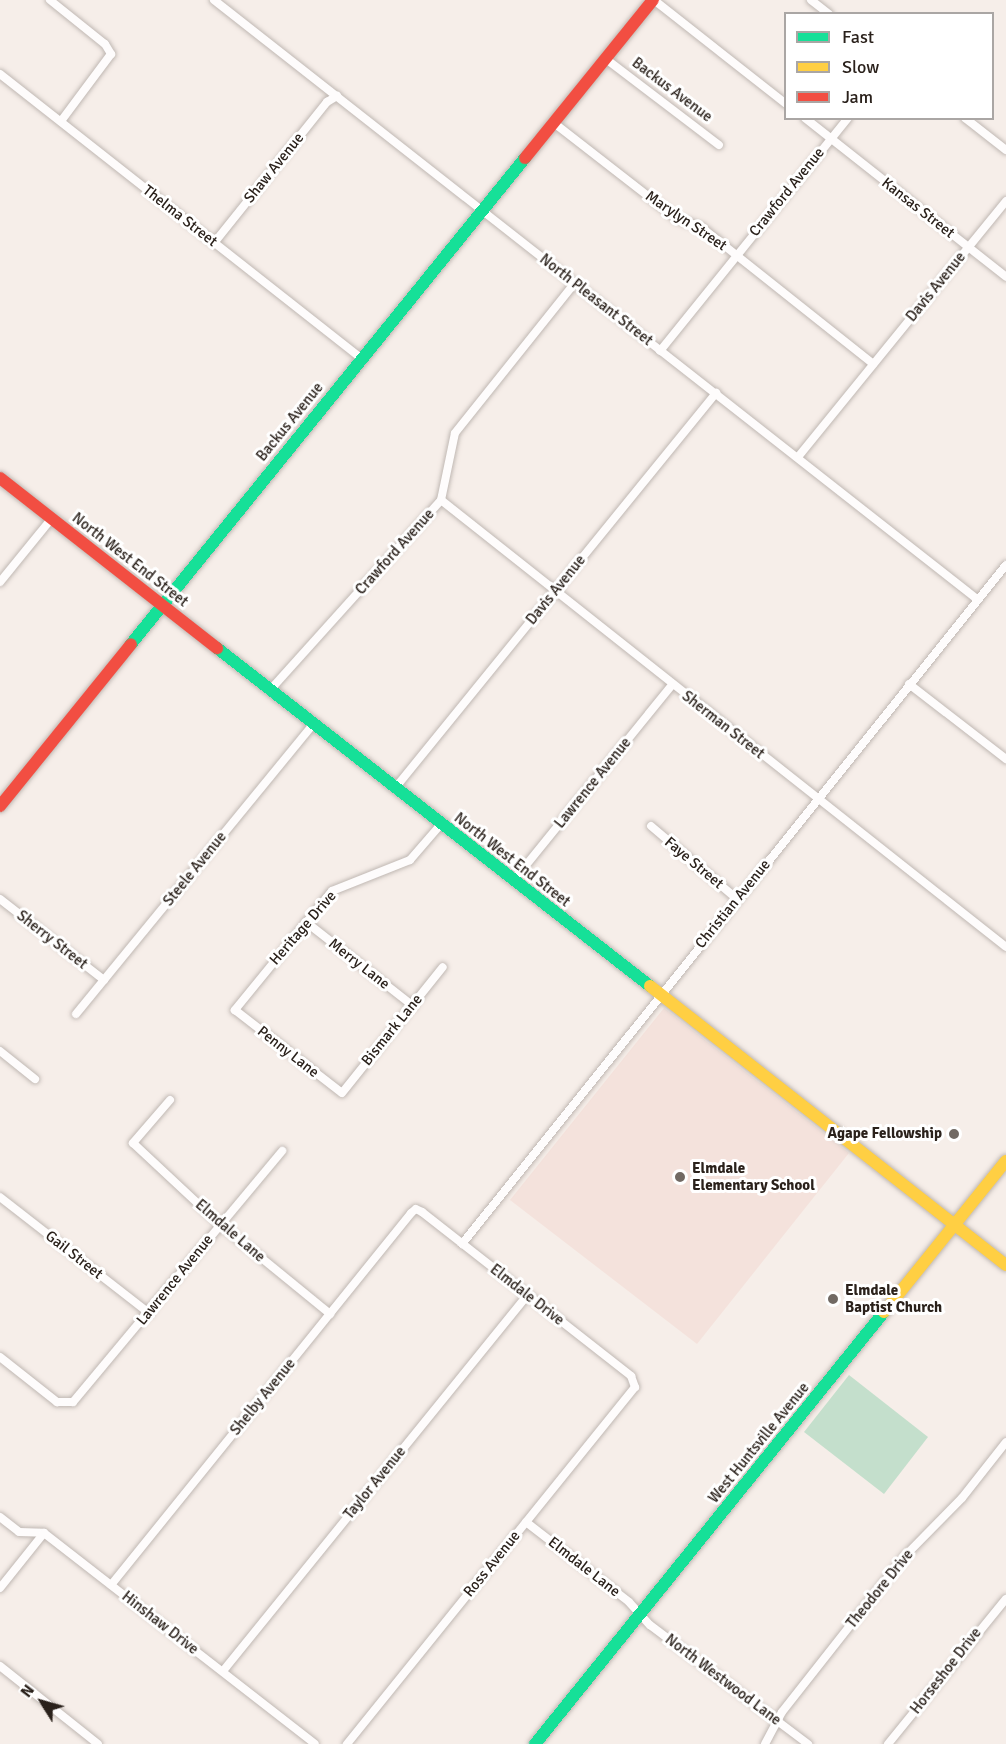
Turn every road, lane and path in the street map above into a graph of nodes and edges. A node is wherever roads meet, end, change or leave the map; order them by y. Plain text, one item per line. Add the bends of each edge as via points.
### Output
1 (50, 0) edge
2 (214, 0) edge
3 (811, 0) edge
4 (649, 1) edge
5 (826, 12) edge
6 (606, 58) junction
7 (0, 74) edge
8 (337, 96) junction
9 (784, 102) edge
10 (807, 120) edge
11 (846, 120) edge
12 (968, 120) edge
13 (61, 122) junction
14 (554, 123) junction
15 (831, 139) junction
16 (719, 145) dead end
17 (1006, 150) edge
18 (1006, 201) edge
19 (482, 210) junction
20 (214, 243) junction
21 (968, 247) junction
22 (735, 255) junction
23 (1006, 277) edge
24 (574, 284) junction
25 (660, 351) junction
26 (361, 358) junction
27 (873, 364) junction
28 (716, 393) junction
29 (798, 457) junction
30 (0, 478) edge
31 (441, 501) junction
32 (52, 518) junction
33 (1006, 565) edge
34 (0, 582) edge
35 (555, 592) junction
36 (978, 600) junction
37 (162, 605) junction
38 (909, 684) junction
39 (672, 685) junction
40 (271, 689) junction
41 (314, 723) junction
42 (1006, 759) edge
43 (396, 787) junction
44 (817, 800) junction
45 (0, 806) edge
46 (442, 823) junction
47 (651, 826) dead end
48 (514, 880) junction
49 (0, 899) edge
50 (737, 899) junction
51 (306, 922) junction
52 (1006, 947) edge
53 (443, 968) dead end
54 (104, 980) junction
55 (662, 996) junction
56 (413, 1006) junction
57 (235, 1010) joint
58 (76, 1014) dead end
59 (0, 1051) edge
60 (35, 1079) dead end
61 (342, 1094) joint
62 (170, 1100) dead end
63 (282, 1151) dead end
64 (1006, 1161) edge
65 (0, 1197) edge
66 (416, 1209) joint
67 (221, 1225) junction
68 (954, 1225) junction
69 (462, 1244) junction
70 (1006, 1265) edge
71 (527, 1295) junction
72 (149, 1313) junction
73 (330, 1314) junction
74 (0, 1357) edge
75 (636, 1383) joint
76 (1006, 1442) edge
77 (0, 1517) edge
78 (526, 1522) junction
79 (44, 1533) junction
80 (111, 1585) junction
81 (0, 1588) edge
82 (1006, 1599) edge
83 (640, 1614) junction
84 (0, 1666) edge
85 (223, 1671) junction
86 (778, 1721) junction
87 (98, 1744) edge
88 (315, 1744) edge
89 (347, 1744) edge
90 (535, 1744) edge
91 (765, 1744) edge
92 (807, 1744) edge
93 (888, 1744) edge

1 - 13 street via 105,44 111,54
2 - 8 street, North Pleasant Street
3 - 5 street
4 - 6 street, Backus Avenue
4 - 9 street
6 - 14 street, Backus Avenue
6 - 16 street, Backus Avenue
7 - 13 street, Thelma Street
8 - 19 street, North Pleasant Street
8 - 20 street, Shaw Avenue via 327,102
10 - 15 street, Kansas Street
11 - 15 street, Crawford Avenue
12 - 17 street
13 - 20 street, Thelma Street
14 - 19 street, Backus Avenue
14 - 22 street, Marylyn Street via 676,218 701,227
15 - 21 street, Kansas Street
15 - 22 street, Crawford Avenue
18 - 21 street, Davis Avenue
19 - 24 street, North Pleasant Street
19 - 26 street, Backus Avenue
20 - 26 street, Thelma Street
21 - 23 street, Kansas Street
21 - 27 street, Davis Avenue
22 - 25 street, Crawford Avenue
22 - 27 street, Marylyn Street
24 - 25 street, North Pleasant Street
24 - 31 street, Crawford Avenue via 455,433
25 - 28 street, North Pleasant Street
26 - 37 street, Backus Avenue
27 - 29 street, Davis Avenue
28 - 29 street, North Pleasant Street
28 - 35 street, Davis Avenue
29 - 36 street, North Pleasant Street
30 - 32 street, North West End Street
31 - 35 street, Sherman Street
31 - 40 street, Crawford Avenue
32 - 34 street
32 - 37 street, North West End Street
33 - 36 street, Christian Avenue
35 - 39 street, Sherman Street
35 - 43 street, Davis Avenue
36 - 38 street, Christian Avenue
37 - 40 street, North West End Street
37 - 45 street, Backus Avenue
38 - 42 street
38 - 44 street, Christian Avenue
39 - 44 street, Sherman Street
39 - 48 street, Lawrence Avenue
40 - 41 street, North West End Street
41 - 43 street, North West End Street
41 - 54 street, Steele Avenue
43 - 46 street, North West End Street
44 - 50 street, Christian Avenue
44 - 52 street, Sherman Street
46 - 48 street, North West End Street
46 - 51 street, Heritage Drive via 410,860 332,891
47 - 50 street, Faye Street
48 - 55 street, North West End Street
49 - 54 street, Sherry Street
50 - 55 street, Christian Avenue
51 - 56 street, Merry Lane
51 - 57 street, Heritage Drive
53 - 56 street, Bismark Lane
54 - 58 street, Steele Avenue
55 - 68 street, North West End Street
55 - 69 street, Christian Avenue
56 - 61 street, Bismark Lane
57 - 61 street, Penny Lane
59 - 60 street
62 - 67 street, Elmdale Lane via 133,1143
63 - 67 street, Lawrence Avenue
64 - 68 street, West Huntsville Avenue
65 - 72 street, Gail Street
66 - 69 street, Elmdale Drive
66 - 73 street, Shelby Avenue
67 - 72 street, Lawrence Avenue
67 - 73 street, Elmdale Lane
68 - 70 street, North West End Street
68 - 83 street, West Huntsville Avenue
69 - 71 street, Elmdale Drive
71 - 75 street, Elmdale Drive
71 - 85 street, Taylor Avenue
72 - 74 street, Lawrence Avenue via 81,1395 65,1404 57,1402
73 - 80 street, Shelby Avenue
75 - 78 street, Ross Avenue
76 - 86 street, Theodore Drive via 962,1498 903,1558
77 - 79 street, Hinshaw Drive via 19,1532
78 - 83 street, Elmdale Lane
78 - 89 street, Ross Avenue
79 - 80 street, Hinshaw Drive
79 - 81 street
80 - 85 street, Hinshaw Drive
82 - 93 street, Horseshoe Drive
83 - 86 street, North Westwood Lane
83 - 90 street, West Huntsville Avenue
84 - 87 street
85 - 88 street, Hinshaw Drive
86 - 91 street, Theodore Drive
86 - 92 street, North Westwood Lane

